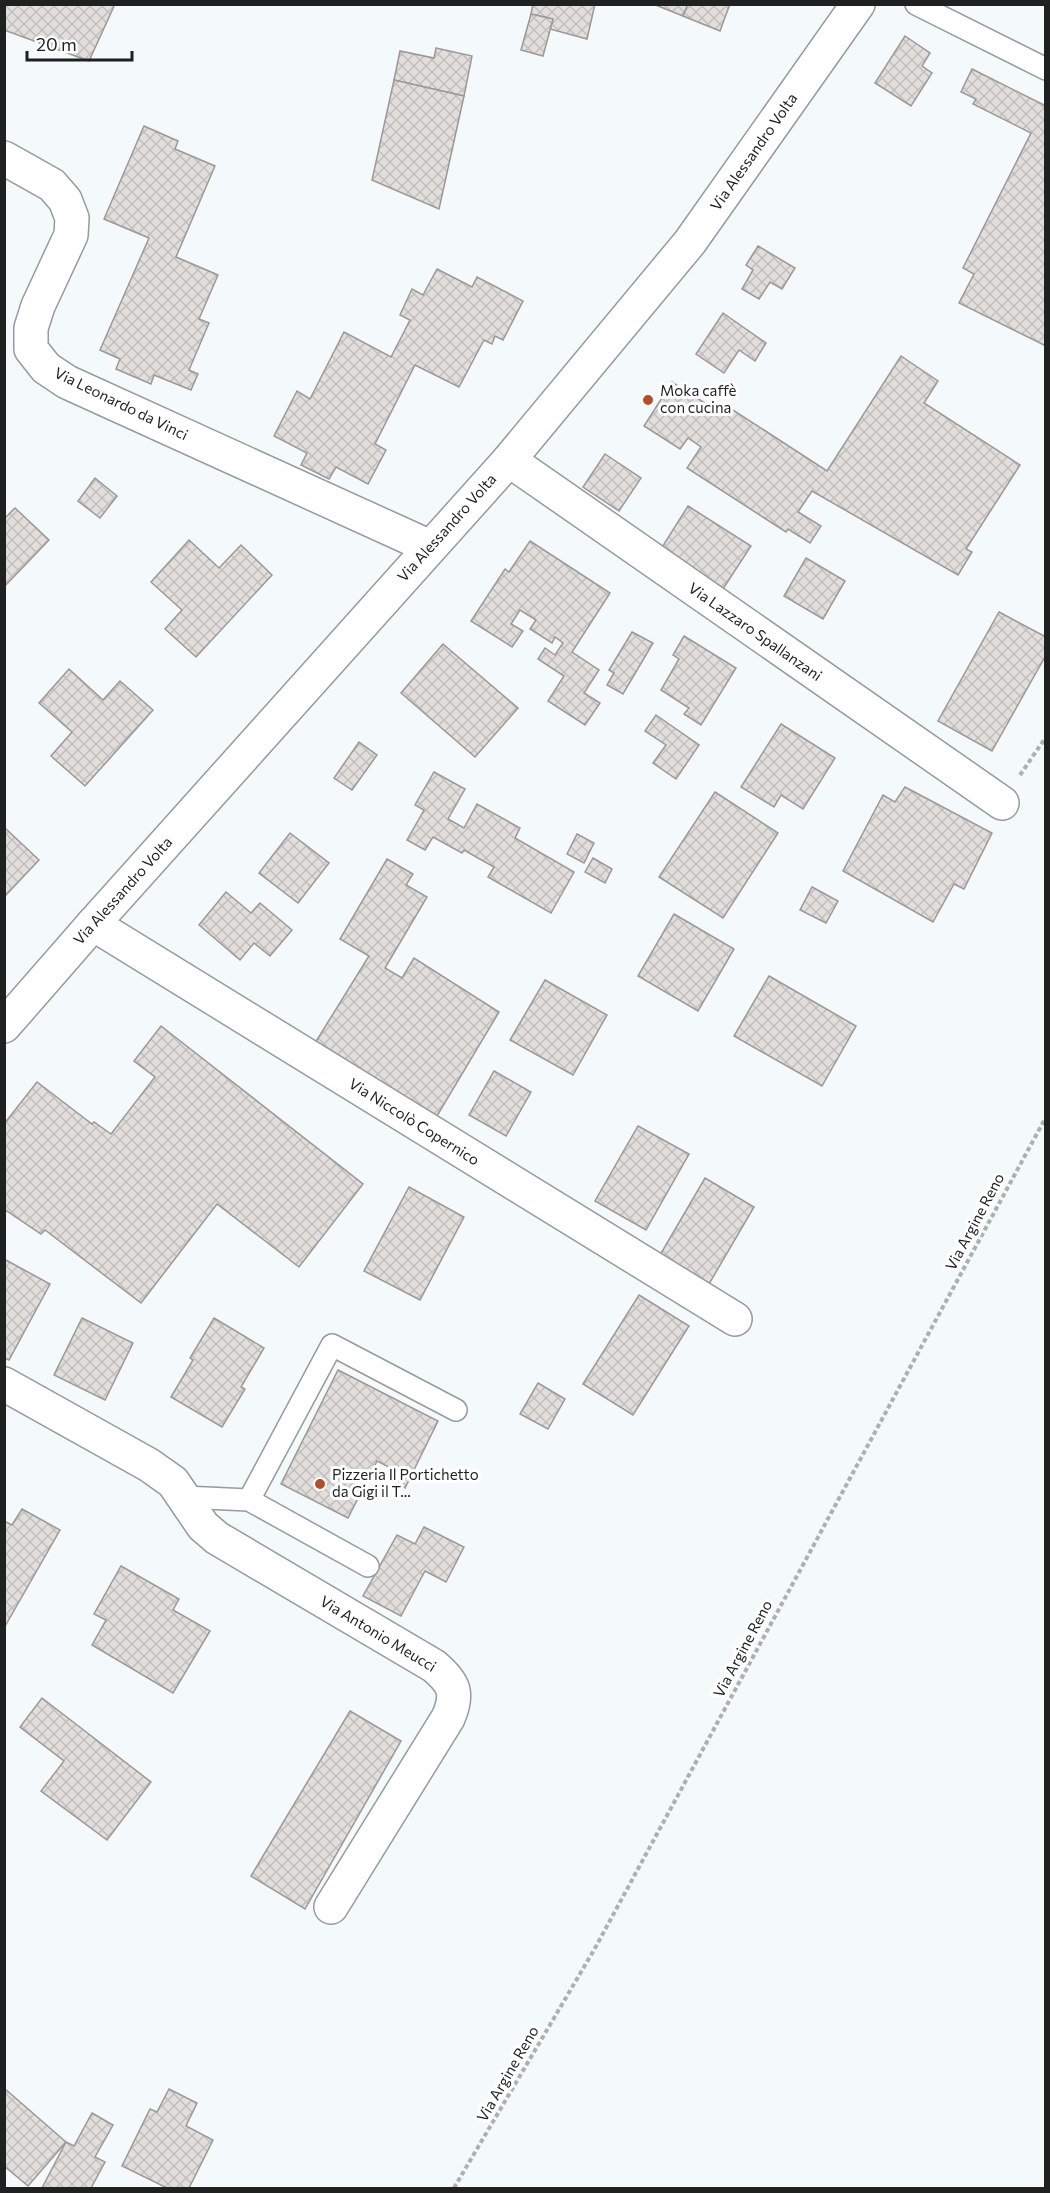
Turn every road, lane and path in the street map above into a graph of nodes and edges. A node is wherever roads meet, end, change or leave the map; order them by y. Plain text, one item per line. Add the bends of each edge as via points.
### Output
1 (858, 4) edge
2 (916, 4) edge
3 (1046, 69) edge
4 (4, 158) edge
5 (509, 460) junction
6 (430, 547) junction
7 (1046, 737) edge
8 (1002, 804) joint
9 (93, 924) junction
10 (4, 1026) edge
11 (1046, 1117) edge
12 (735, 1319) dead end
13 (4, 1384) edge
14 (456, 1410) dead end
15 (184, 1497) junction
16 (249, 1500) junction
17 (368, 1566) dead end
18 (331, 1907) dead end
19 (454, 2188) edge

1 - 5 street, Via Alessandro Volta via 690,242
2 - 3 lane
4 - 6 street, Via Leonardo da Vinci via 52,185 65,200 72,218 71,235 31,328 31,349 46,368
5 - 6 street, Via Alessandro Volta
5 - 8 street, Via Lazzaro Spallanzani
6 - 9 street, Via Alessandro Volta
7 - 8 path
9 - 10 street, Via Alessandro Volta
9 - 12 street, Via Niccolò Copernico
11 - 19 path, Via Argine Reno via 594,1950
13 - 15 street, Via Antonio Meucci via 149,1466 173,1482
14 - 16 lane via 332,1345
15 - 16 lane
15 - 18 street, Via Antonio Meucci via 203,1526 217,1538 434,1666 453,1688 448,1718
16 - 17 lane

